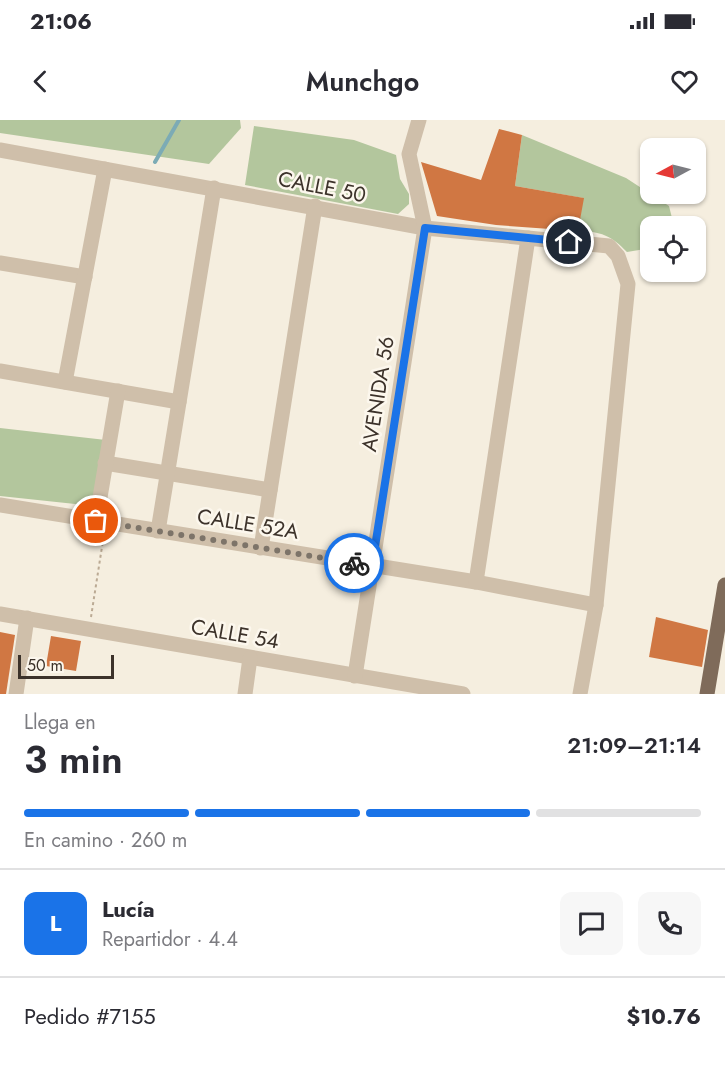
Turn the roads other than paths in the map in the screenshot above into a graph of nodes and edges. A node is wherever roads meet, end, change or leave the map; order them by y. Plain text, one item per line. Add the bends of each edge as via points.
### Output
1 (419, 120) edge
2 (0, 150) edge
3 (105, 169) junction
4 (214, 188) junction
5 (315, 206) junction
6 (425, 228) junction
7 (528, 238) junction
8 (0, 262) edge
9 (85, 277) junction
10 (0, 370) edge
11 (65, 382) junction
12 (117, 391) junction
13 (180, 402) junction
14 (105, 463) junction
15 (168, 471) junction
16 (270, 490) junction
17 (0, 505) edge
18 (101, 522) junction
19 (158, 531) junction
20 (261, 548) junction
21 (372, 566) junction
22 (476, 582) junction
23 (725, 585) edge
24 (596, 605) junction
25 (0, 614) edge
26 (27, 618) junction
27 (250, 658) junction
28 (355, 676) junction
29 (16, 694) edge
30 (244, 694) edge
31 (463, 694) edge
32 (580, 694) edge
33 (707, 694) edge

1 - 6 street, AVENIDA 56 via 410,154
2 - 3 street, CALLE 50
3 - 4 street, CALLE 50
3 - 9 street
4 - 5 street, CALLE 50
4 - 13 street
5 - 6 street, CALLE 50
5 - 16 street
6 - 7 street, CALLE 50
6 - 21 street, AVENIDA 56
7 - 22 street
7 - 24 street, CALLE 50 via 609,246 628,284
8 - 9 street
9 - 11 street
10 - 11 street
11 - 12 street
12 - 13 street
12 - 14 street
13 - 15 street
14 - 15 street
14 - 18 street
15 - 16 street
15 - 19 street
16 - 20 street
17 - 18 street, CALLE 52A
18 - 19 street, CALLE 52A
19 - 20 street, CALLE 52A
20 - 21 street, CALLE 52A
21 - 22 street, CALLE 52A
21 - 28 street, AVENIDA 56
22 - 24 street, CALLE 52A
23 - 33 main road
24 - 32 street
25 - 26 street, CALLE 54
26 - 27 street, CALLE 54
26 - 29 street
27 - 28 street, CALLE 54
27 - 30 street
28 - 31 street, CALLE 54

